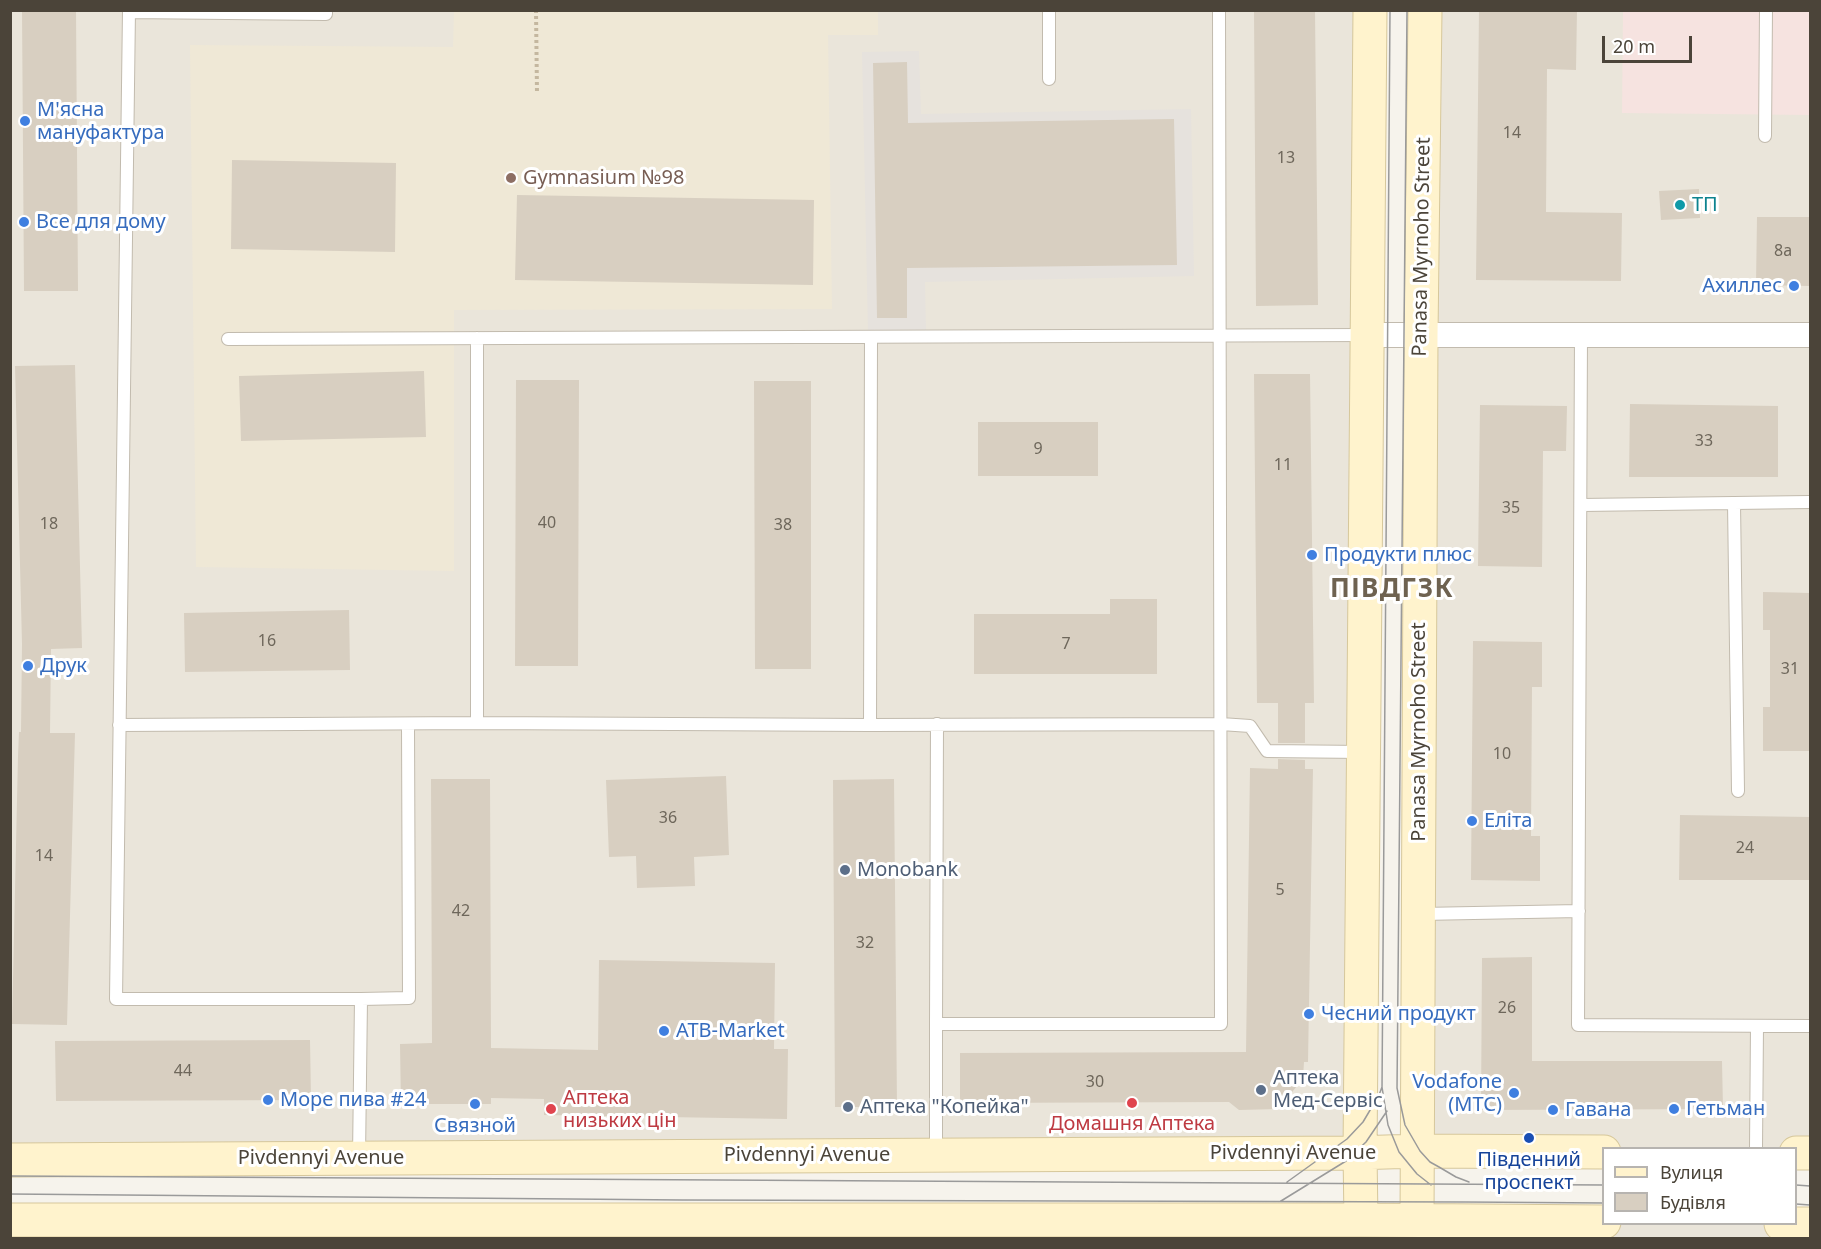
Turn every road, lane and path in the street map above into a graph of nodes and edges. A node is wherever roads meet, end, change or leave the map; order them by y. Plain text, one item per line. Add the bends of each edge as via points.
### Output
1 (326, 10) edge
2 (536, 10) edge
3 (1049, 10) edge
4 (1219, 10) edge
5 (1370, 10) edge
6 (1425, 10) edge
7 (1766, 10) edge
8 (129, 11) edge
9 (1049, 79) dead end
10 (537, 93) dead end
11 (1766, 136) dead end
12 (1581, 334) junction
13 (1367, 335) junction
14 (1421, 335) junction
15 (1810, 335) edge
16 (1220, 336) junction
17 (871, 337) junction
18 (477, 338) junction
19 (228, 339) dead end
20 (1810, 502) edge
21 (1734, 503) junction
22 (1581, 505) junction
23 (477, 723) junction
24 (408, 724) junction
25 (870, 724) junction
26 (937, 724) junction
27 (1221, 724) junction
28 (119, 725) junction
29 (1364, 752) junction
30 (1738, 791) dead end
31 (1579, 911) junction
32 (1418, 914) junction
33 (360, 999) junction
34 (936, 1024) junction
35 (1757, 1026) junction
36 (1810, 1026) edge
37 (1756, 1147) edge
38 (1417, 1151) junction
39 (1602, 1152) edge
40 (1360, 1153) junction
41 (936, 1155) junction
42 (359, 1158) junction
43 (10, 1160) edge
44 (10, 1220) edge
45 (1361, 1220) junction
46 (1602, 1222) edge
47 (1417, 1229) edge

1 - 8 lane via 326,14
2 - 10 path
3 - 9 lane
4 - 16 lane
5 - 13 main road
6 - 14 main road, Panasa Myrnoho Street
7 - 11 lane
8 - 28 lane
12 - 14 street
12 - 15 street
12 - 22 lane
13 - 14 street
13 - 16 lane
13 - 29 main road
14 - 32 main road, Panasa Myrnoho Street
16 - 17 lane
16 - 27 lane
17 - 18 lane
17 - 25 lane
18 - 19 lane
18 - 23 lane
20 - 21 lane
21 - 22 lane
21 - 30 lane
22 - 31 lane
23 - 24 lane
23 - 25 lane
24 - 28 lane
24 - 33 lane via 409,998
25 - 26 lane
26 - 27 lane
26 - 34 lane
27 - 29 lane via 1250,726 1267,751
27 - 34 lane via 1221,1024
28 - 33 lane via 116,999
29 - 40 main road
31 - 32 lane
31 - 35 lane via 1578,1025
32 - 38 main road, Panasa Myrnoho Street
33 - 42 lane
34 - 41 lane
35 - 36 lane
35 - 37 lane
38 - 39 main road, Pivdennyi Avenue
38 - 40 main road, Pivdennyi Avenue
38 - 47 main road, Panasa Myrnoho Street
40 - 41 main road, Pivdennyi Avenue
40 - 45 main road
41 - 42 main road, Pivdennyi Avenue
42 - 43 main road, Pivdennyi Avenue
44 - 45 main road via 1007,1224
45 - 47 main road
46 - 47 main road

